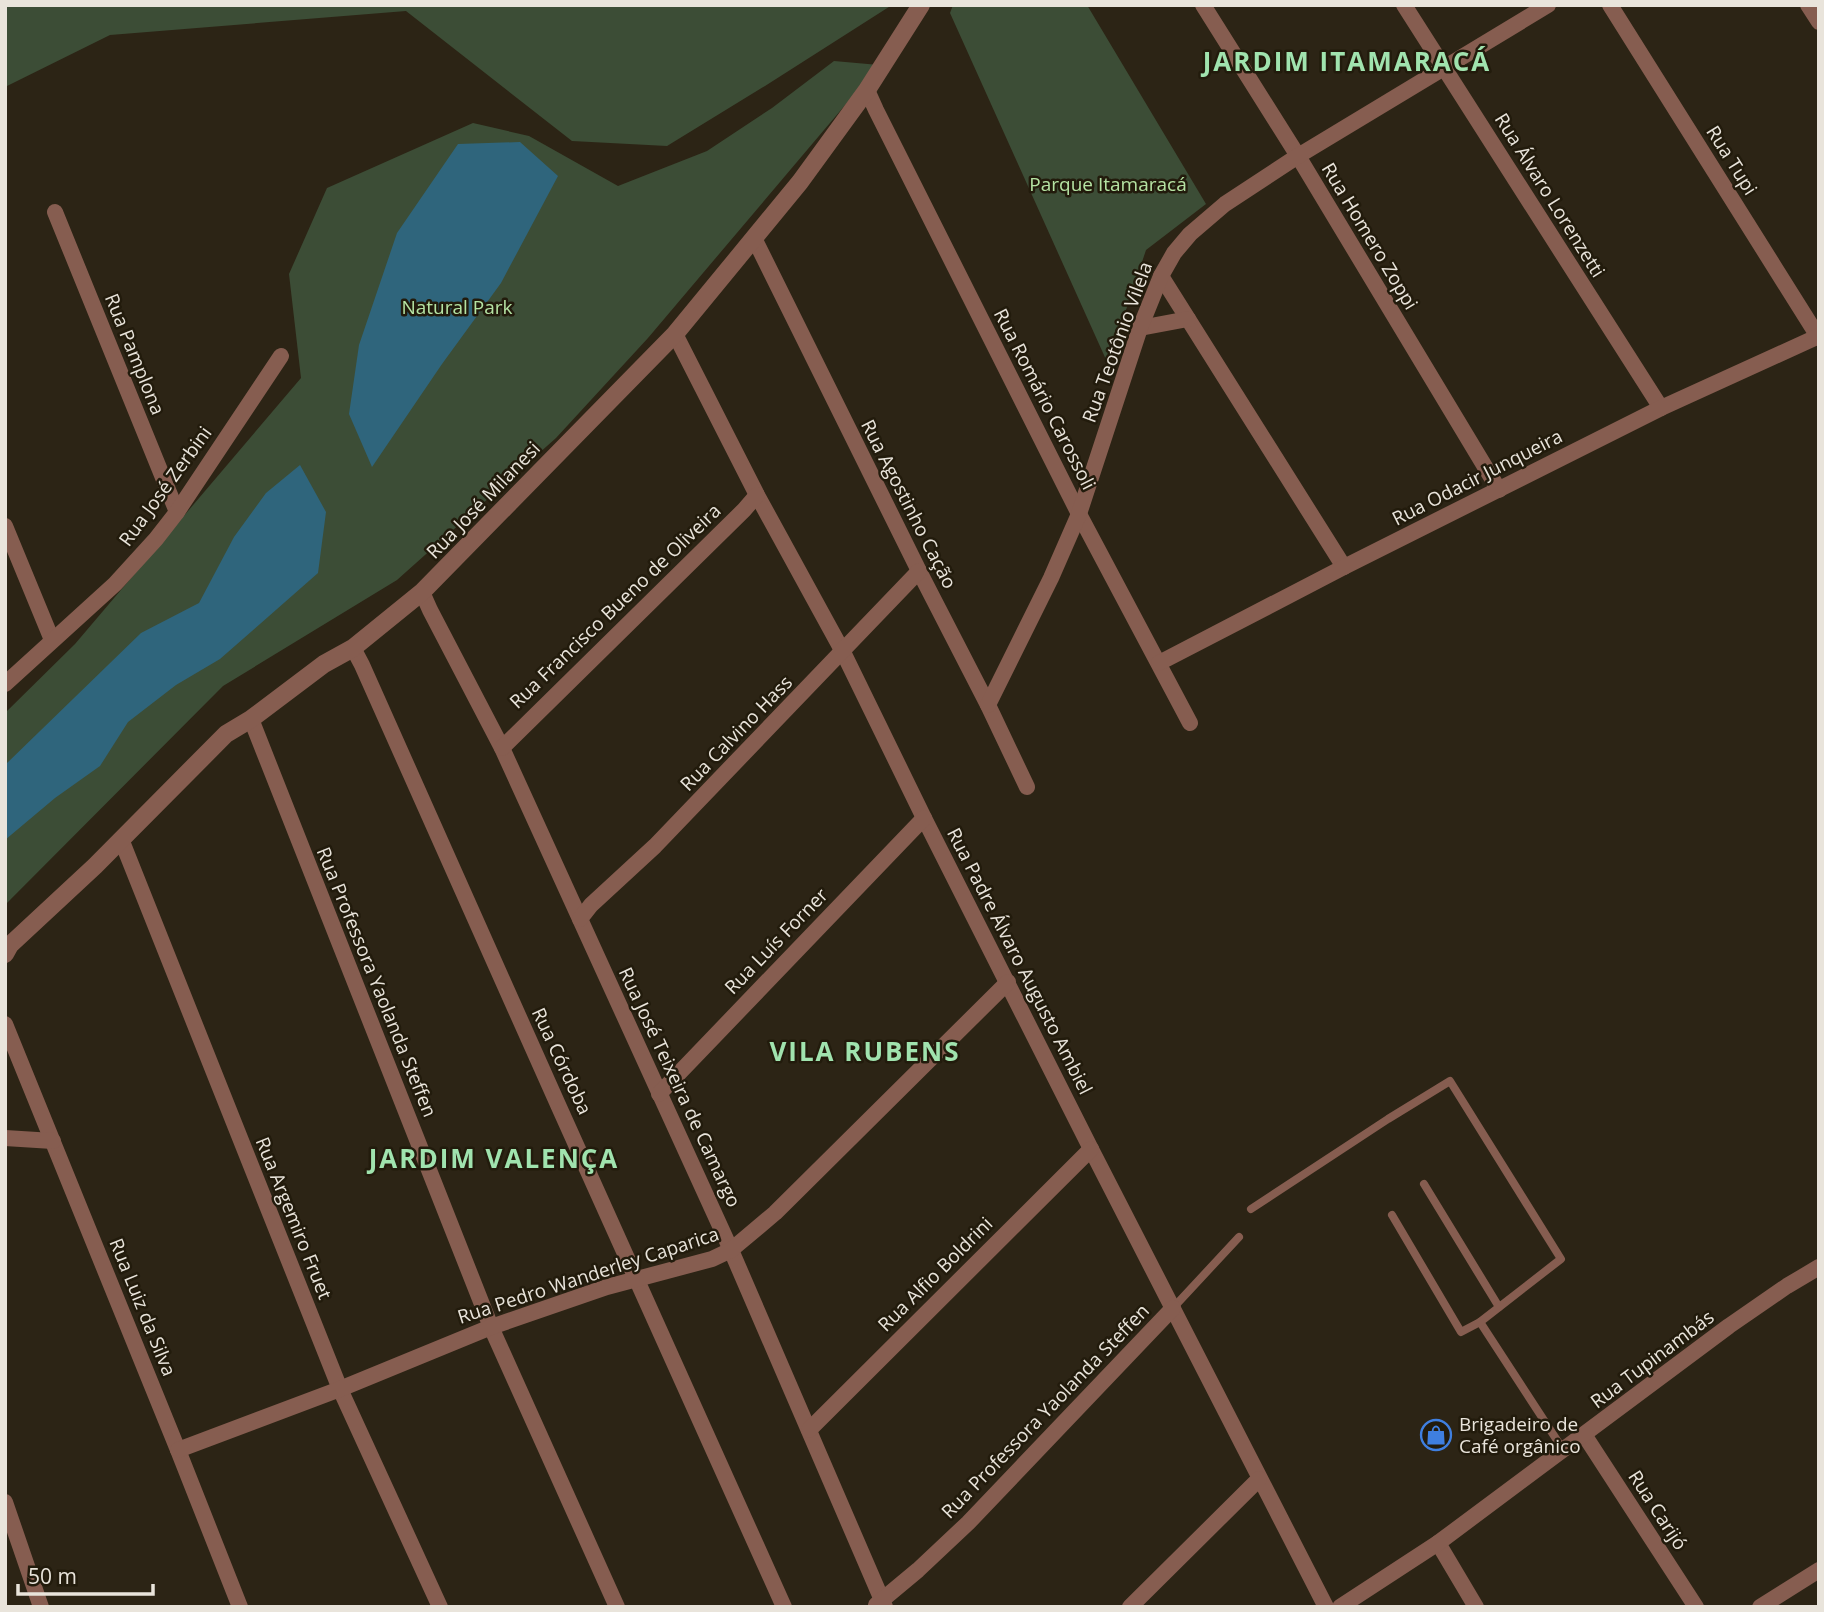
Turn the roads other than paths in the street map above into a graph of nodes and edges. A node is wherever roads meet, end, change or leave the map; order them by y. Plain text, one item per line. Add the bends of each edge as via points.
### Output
1 (921, 5) edge
2 (1203, 5) edge
3 (1404, 5) edge
4 (1548, 5) edge
5 (1610, 5) edge
6 (1808, 5) edge
7 (1819, 22) edge
8 (1444, 67) junction
9 (867, 90) junction
10 (1298, 156) junction
11 (55, 212) dead end
12 (754, 238) junction
13 (1161, 276) junction
14 (1188, 320) junction
15 (1140, 328) junction
16 (675, 334) junction
17 (1818, 337) edge
18 (281, 356) dead end
19 (1661, 408) junction
20 (1499, 490) junction
21 (757, 495) junction
22 (177, 512) junction
23 (1079, 514) junction
24 (5, 526) edge
25 (1344, 567) junction
26 (919, 571) junction
27 (422, 592) junction
28 (52, 640) junction
29 (353, 648) junction
30 (843, 652) junction
31 (1159, 663) junction
32 (5, 684) edge
33 (988, 705) junction
34 (251, 719) junction
35 (1190, 723) dead end
36 (502, 748) junction
37 (1027, 787) dead end
38 (924, 818) junction
39 (121, 839) junction
40 (580, 919) junction
41 (5, 954) edge
42 (1008, 982) junction
43 (5, 1024) edge
44 (659, 1094) junction
45 (5, 1138) edge
46 (53, 1141) junction
47 (1091, 1149) junction
48 (1424, 1184) dead end
49 (1251, 1209) dead end
50 (1392, 1215) dead end
51 (1239, 1237) dead end
52 (731, 1250) junction
53 (1819, 1267) edge
54 (637, 1278) junction
55 (1499, 1307) junction
56 (1173, 1308) junction
57 (1480, 1322) junction
58 (491, 1327) junction
59 (340, 1389) junction
60 (809, 1430) junction
61 (1585, 1436) junction
62 (178, 1450) junction
63 (1564, 1451) junction
64 (1259, 1479) junction
65 (5, 1502) edge
66 (1438, 1543) junction
67 (1819, 1570) edge
68 (880, 1605) edge
69 (41, 1607) edge
70 (240, 1607) edge
71 (440, 1607) edge
72 (618, 1607) edge
73 (784, 1607) edge
74 (1130, 1607) edge
75 (1326, 1607) edge
76 (1340, 1607) edge
77 (1476, 1607) edge
78 (1696, 1607) edge
79 (1760, 1607) edge

1 - 9 street, Rua José Milanesi
2 - 10 street, Rua Homero Zoppi
3 - 8 street, Rua Álvaro Lorenzetti
4 - 8 street, Rua Teotônio Vilela
5 - 17 street, Rua Tupi
6 - 7 street
8 - 10 street, Rua Teotônio Vilela
8 - 19 street, Rua Álvaro Lorenzetti
9 - 12 street, Rua José Milanesi
9 - 23 street, Rua Romário Carossoli
10 - 13 street, Rua Teotônio Vilela via 1225,204 1190,234
10 - 20 street, Rua Homero Zoppi
11 - 22 street, Rua Pamplona
12 - 16 street, Rua José Milanesi
12 - 26 street, Rua Agostinho Cação
13 - 14 street
13 - 15 street, Rua Teotônio Vilela
14 - 15 street
14 - 25 street
15 - 23 street, Rua Teotônio Vilela
16 - 21 street, Rua Padre Álvaro Augusto Ambiel
16 - 27 street, Rua José Milanesi
17 - 19 street, Rua Odacir Junqueira
18 - 22 street, Rua José Zerbini
19 - 20 street, Rua Odacir Junqueira
20 - 25 street, Rua Odacir Junqueira
21 - 30 street, Rua Padre Álvaro Augusto Ambiel
21 - 36 street, Rua Francisco Bueno de Oliveira
22 - 28 street, Rua José Zerbini via 115,584
23 - 31 street, Rua Romário Carossoli
23 - 33 street, Rua Teotônio Vilela
24 - 28 street
25 - 31 street, Rua Odacir Junqueira
26 - 30 street, Rua Calvino Hass
26 - 33 street, Rua Agostinho Cação
27 - 29 street, Rua José Milanesi
27 - 36 street, Rua José Teixeira de Camargo
28 - 32 street, Rua José Zerbini
29 - 34 street, Rua José Milanesi
29 - 54 street, Rua Córdoba
30 - 38 street, Rua Padre Álvaro Augusto Ambiel
30 - 40 street, Rua Calvino Hass
31 - 35 street, Rua Romário Carossoli
33 - 37 street, Rua Agostinho Cação
34 - 39 street, Rua José Milanesi via 226,734
34 - 58 street, Rua Professora Yaolanda Steffen
36 - 40 street, Rua José Teixeira de Camargo
38 - 42 street, Rua Padre Álvaro Augusto Ambiel
38 - 44 street, Rua Luís Forner
39 - 41 street, Rua José Milanesi
39 - 59 street, Rua Argemiro Fruet
40 - 44 street, Rua José Teixeira de Camargo
42 - 47 street, Rua Padre Álvaro Augusto Ambiel
42 - 52 street, Rua Pedro Wanderley Caparica via 775,1213
43 - 46 street, Rua Luiz da Silva
44 - 52 street, Rua José Teixeira de Camargo
45 - 46 street
46 - 62 street, Rua Luiz da Silva
47 - 56 street, Rua Padre Álvaro Augusto Ambiel
47 - 60 street, Rua Alfio Boldrini
48 - 55 lane
49 - 55 lane via 1450,1081 1561,1259
50 - 57 lane via 1461,1332
51 - 56 lane, Rua Professora Yaolanda Steffen
52 - 54 street, Rua Pedro Wanderley Caparica
52 - 60 street, Rua José Teixeira de Camargo
53 - 61 street, Rua Tupinambás via 1730,1326
54 - 58 street, Rua Pedro Wanderley Caparica
54 - 73 street, Rua Córdoba
55 - 57 lane
56 - 64 street, Rua Padre Álvaro Augusto Ambiel
56 - 68 street, Rua Professora Yaolanda Steffen via 968,1523
57 - 63 lane
58 - 59 street, Rua Pedro Wanderley Caparica
58 - 72 street, Rua Professora Yaolanda Steffen
59 - 62 street, Rua Pedro Wanderley Caparica
59 - 71 street, Rua Argemiro Fruet
60 - 68 street, Rua José Teixeira de Camargo
61 - 63 street, Rua Tupinambás
61 - 78 street, Rua Carijó
62 - 70 street, Rua Luiz da Silva
63 - 66 street, Rua Tupinambás
64 - 74 street
64 - 75 street, Rua Padre Álvaro Augusto Ambiel
65 - 69 street
66 - 76 street, Rua Tupinambás
66 - 77 street
67 - 79 street

